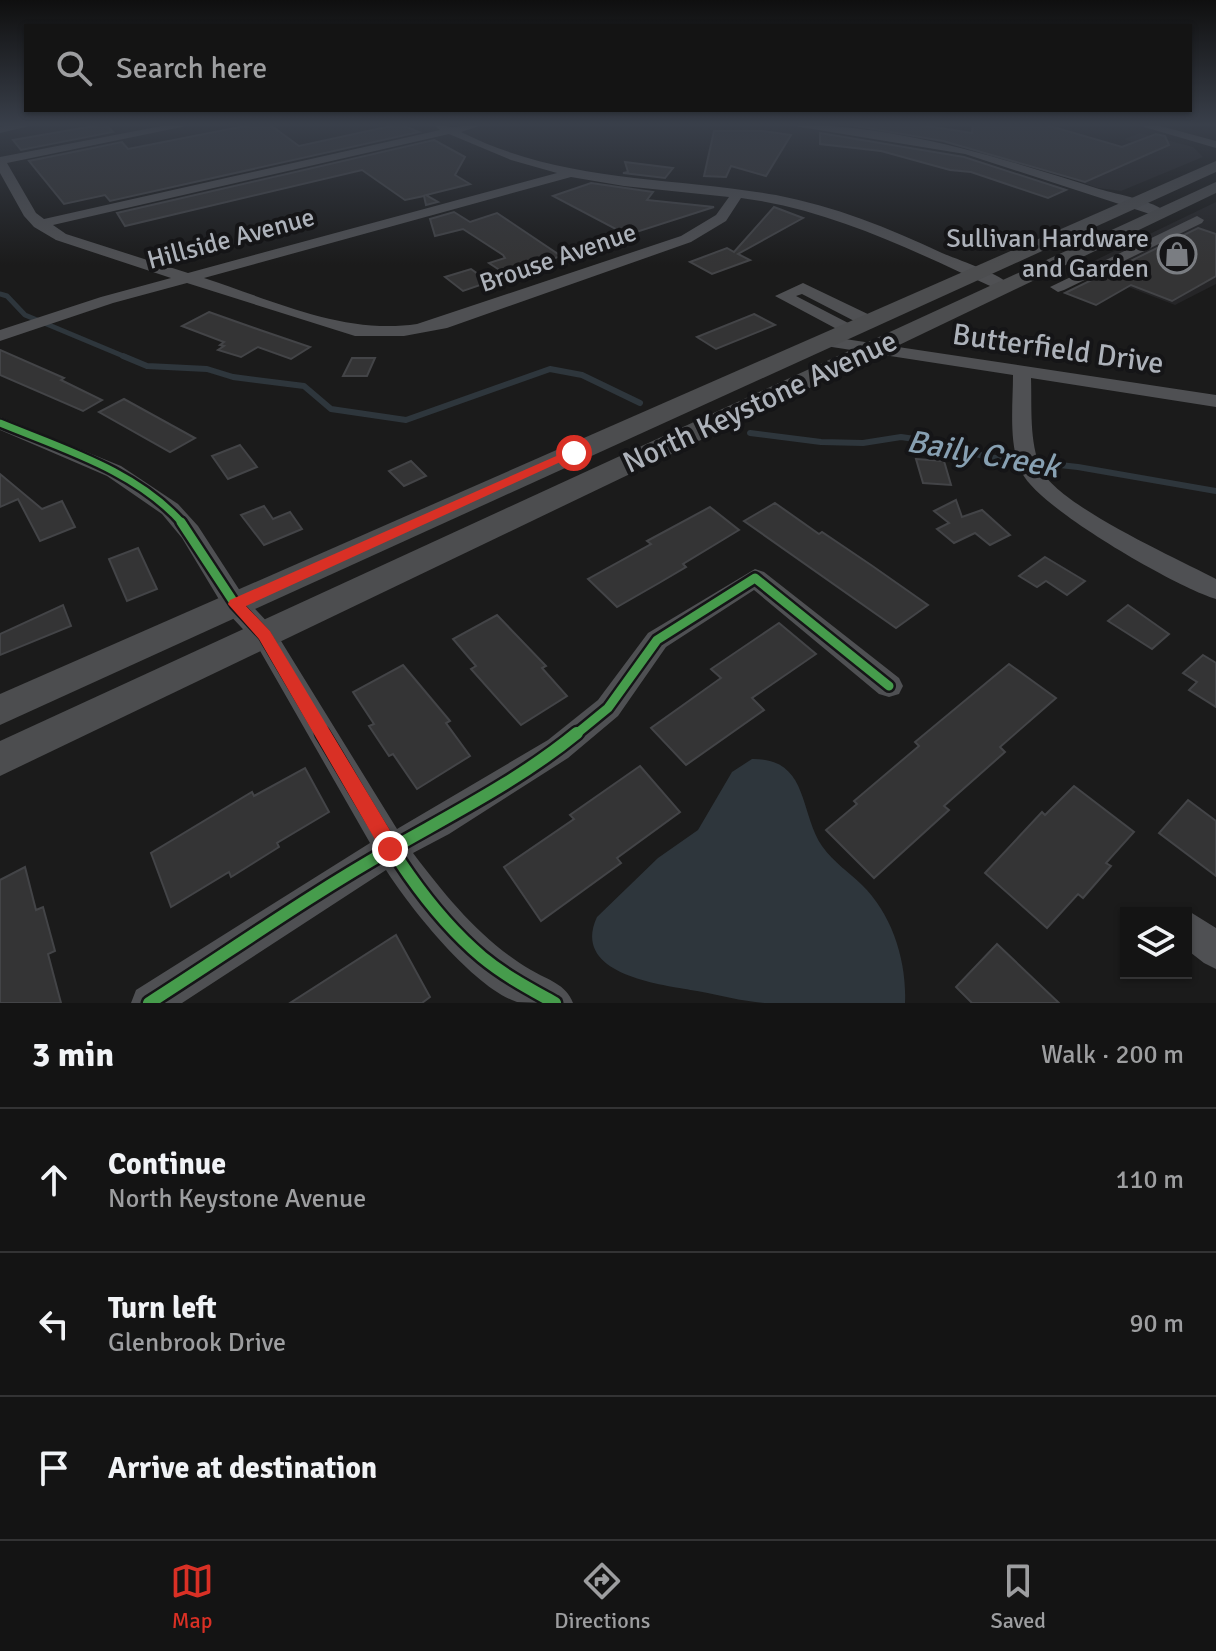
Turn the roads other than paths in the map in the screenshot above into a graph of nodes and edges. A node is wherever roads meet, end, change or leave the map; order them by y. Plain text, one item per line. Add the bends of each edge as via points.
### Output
1 (6, 171) edge
2 (263, 171) edge
3 (562, 171) edge
4 (1028, 171) edge
5 (1205, 171) edge
6 (570, 173) junction
7 (1216, 187) edge
8 (737, 194) junction
9 (1132, 203) junction
10 (1161, 213) junction
11 (1197, 220) dead end
12 (39, 224) junction
13 (1078, 252) junction
14 (1107, 263) junction
15 (975, 274) junction
16 (185, 278) junction
17 (1005, 287) junction
18 (1058, 287) dead end
19 (838, 306) junction
20 (818, 315) junction
21 (868, 321) junction
22 (848, 330) junction
23 (0, 336) edge
24 (825, 341) junction
25 (882, 351) junction
26 (1022, 373) junction
27 (1216, 401) edge
28 (0, 423) edge
29 (1216, 590) edge
30 (250, 620) junction
31 (889, 686) dead end
32 (0, 710) edge
33 (0, 759) edge
34 (390, 849) junction
35 (1192, 931) edge
36 (1216, 951) edge
37 (149, 1003) edge
38 (555, 1003) edge

1 - 12 street
2 - 12 street
3 - 6 street
4 - 9 street
5 - 9 main road, North Keystone Avenue
6 - 8 street
6 - 16 street, Hillside Avenue
7 - 10 main road, North Keystone Avenue
8 - 15 street via 831,213
8 - 16 street, Brouse Avenue via 716,222 677,243 416,330 343,328
9 - 10 street
9 - 15 main road, North Keystone Avenue
10 - 13 main road, North Keystone Avenue
11 - 14 street
12 - 16 street, Brouse Avenue via 73,243
13 - 14 street
13 - 17 main road, North Keystone Avenue
14 - 18 street
15 - 17 street
15 - 21 main road, North Keystone Avenue
16 - 23 street, Hillside Avenue
17 - 25 main road, North Keystone Avenue
19 - 20 street
19 - 20 street via 803,288 783,296
19 - 21 street
20 - 22 street
21 - 22 main road, North Keystone Avenue
22 - 24 main road, North Keystone Avenue
24 - 25 street, Butterfield Drive
24 - 30 main road, North Keystone Avenue via 633,425
25 - 26 street, Butterfield Drive
25 - 30 main road, North Keystone Avenue
26 - 27 street, Butterfield Drive
26 - 29 street via 1031,474 1040,486
28 - 30 street via 114,471 157,499 190,532
30 - 32 main road, North Keystone Avenue
30 - 33 main road, North Keystone Avenue
30 - 34 street
31 - 34 street via 755,578 657,640 608,708 569,742
34 - 37 street
34 - 38 street via 456,934 512,980
35 - 36 street

